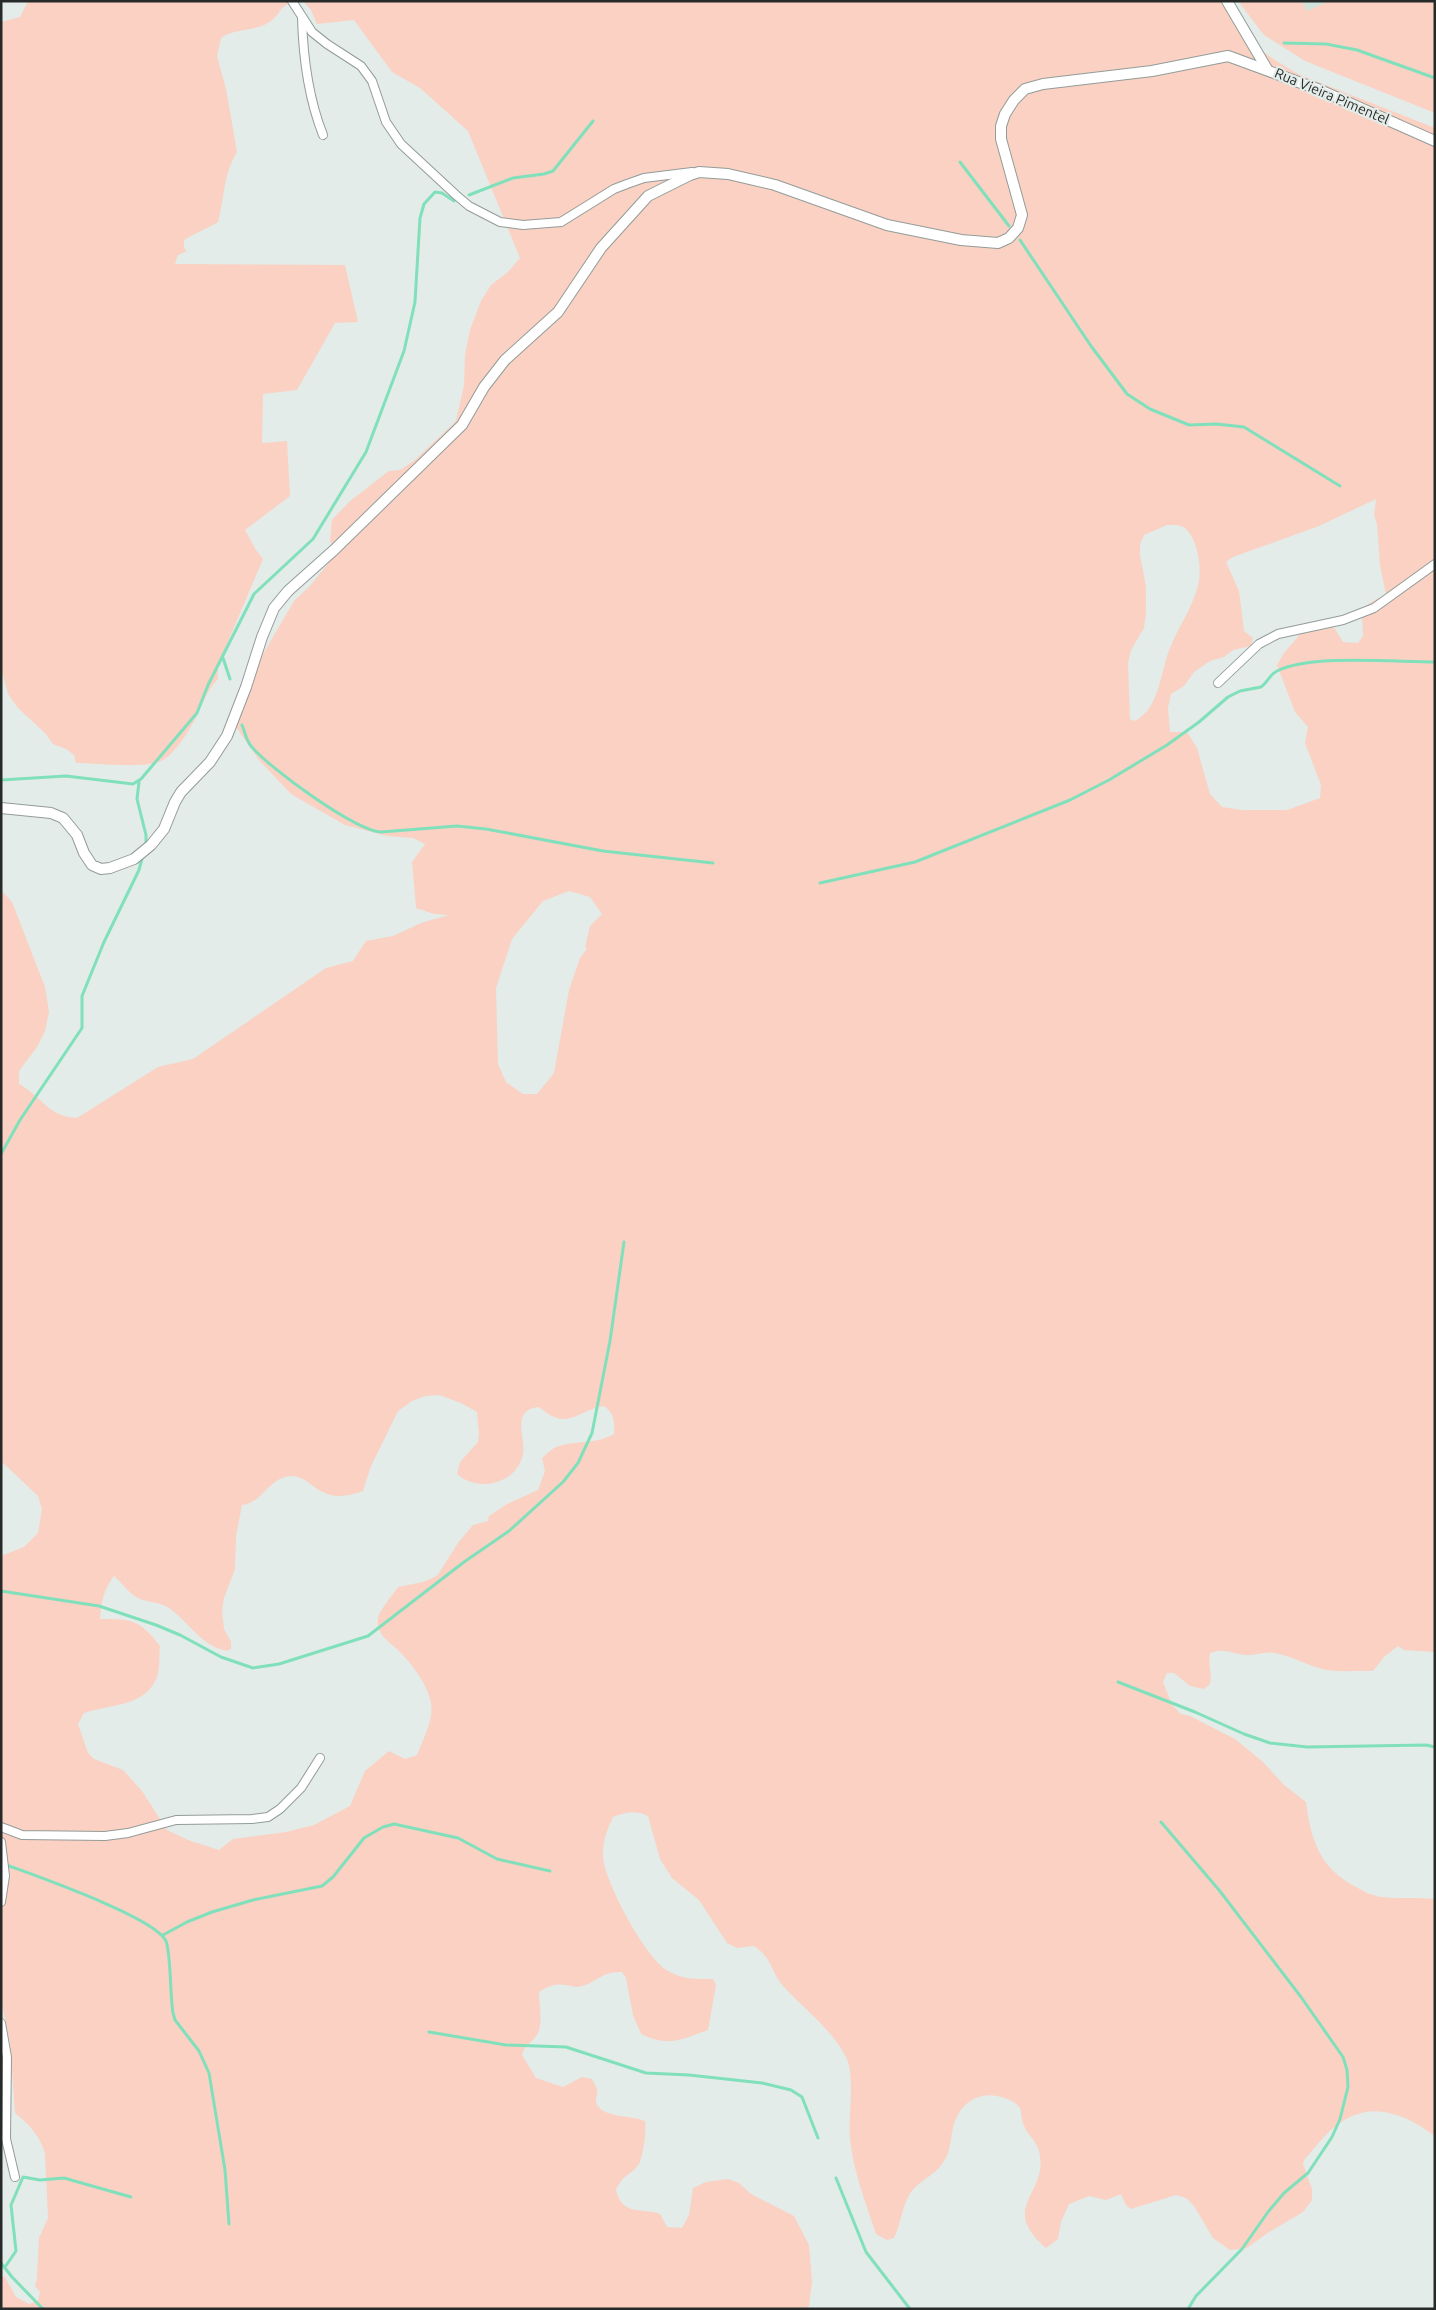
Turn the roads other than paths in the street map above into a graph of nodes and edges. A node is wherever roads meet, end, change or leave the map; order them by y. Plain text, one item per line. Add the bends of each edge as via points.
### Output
1 (292, 1) edge
2 (1227, 1) edge
3 (302, 17) junction
4 (1267, 69) junction
5 (324, 134) dead end
6 (1435, 141) edge
7 (700, 172) junction
8 (1435, 564) edge
9 (1218, 683) dead end
10 (1, 808) edge
11 (320, 1758) dead end
12 (1, 1826) edge
13 (1, 1842) edge
14 (1, 1902) edge
15 (1, 2023) edge
16 (14, 2177) dead end

1 - 3 street
2 - 4 street
3 - 5 street via 313,110
3 - 7 street via 312,32 361,66 372,81 386,122 401,144 456,195 500,222 522,226 561,222 627,184 644,178
4 - 6 street, Rua Vieira Pimentel
4 - 7 street, Rua Vieira Pimentel via 1228,56 1152,71 1025,89 1014,100 1001,126 1000,139 1022,215 1010,238 998,243 961,240 886,225 775,185 728,174
7 - 10 street via 657,191 642,202 601,248 558,312 505,360 484,387 462,425 274,608 227,736 210,762 181,792 164,829 151,845 134,859 100,869 84,853 77,835 63,818 52,813
8 - 9 street via 1374,608 1348,618 1278,634 1259,644
11 - 12 street via 301,1788 268,1817 176,1820 105,1836 22,1836
13 - 14 street via 6,1876
15 - 16 street via 7,2056 6,2139

